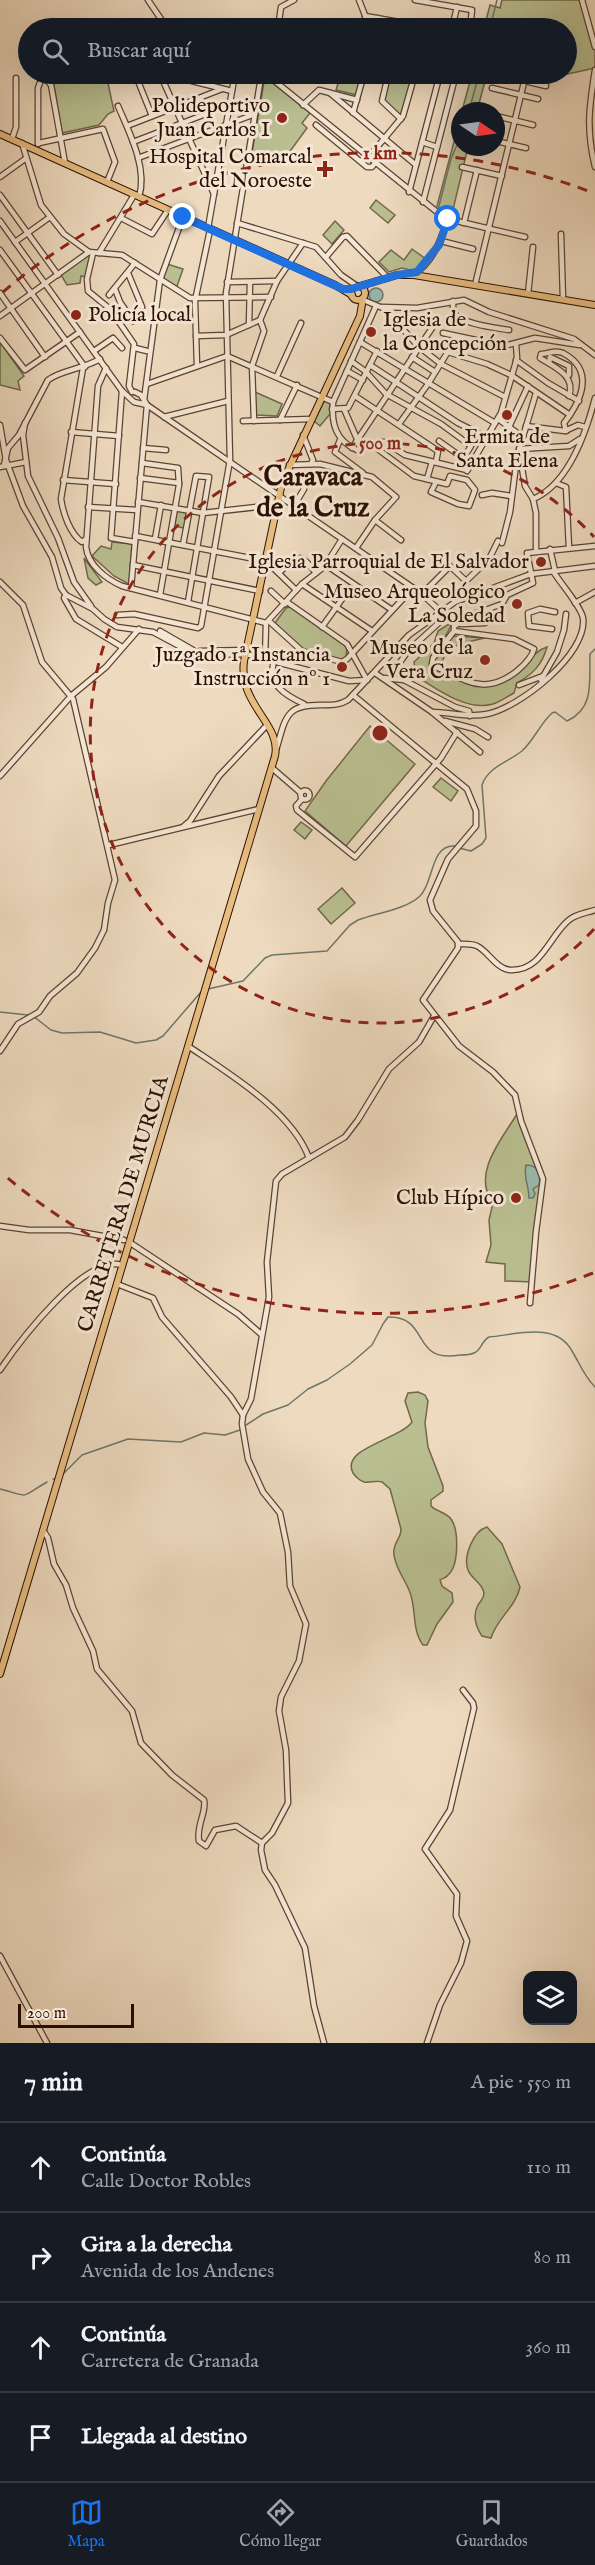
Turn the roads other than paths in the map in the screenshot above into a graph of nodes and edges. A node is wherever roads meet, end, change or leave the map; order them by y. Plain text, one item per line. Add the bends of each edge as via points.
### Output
1 (148, 0) edge
2 (351, 0) edge
3 (415, 0) edge
4 (582, 0) edge
5 (292, 1) edge
6 (359, 1) edge
7 (282, 3) edge
8 (458, 7) junction
9 (365, 16) joint
10 (160, 18) edge
11 (280, 18) edge
12 (378, 18) edge
13 (455, 18) edge
14 (472, 18) edge
15 (595, 47) edge
16 (595, 70) edge
17 (16, 78) dead end
18 (40, 84) edge
19 (51, 84) edge
20 (139, 84) edge
21 (166, 84) edge
22 (202, 84) edge
23 (233, 84) edge
24 (260, 84) edge
25 (281, 84) edge
26 (361, 84) edge
27 (386, 84) dead end
28 (412, 84) edge
29 (437, 84) edge
30 (454, 84) edge
31 (523, 84) edge
32 (537, 84) edge
33 (546, 86) dead end
34 (492, 88) dead end
35 (222, 89) junction
36 (232, 91) junction
37 (330, 93) junction
38 (520, 95) junction
39 (538, 99) dead end
40 (357, 100) junction
41 (229, 105) junction
42 (303, 105) junction
43 (118, 106) dead end
44 (175, 108) junction
45 (353, 113) junction
46 (255, 114) junction
47 (152, 116) junction
48 (505, 118) edge
49 (401, 119) junction
50 (514, 121) junction
51 (182, 123) junction
52 (226, 125) junction
53 (316, 125) dead end
54 (532, 125) dead end
55 (127, 126) junction
56 (0, 134) edge
57 (60, 137) junction
58 (384, 138) junction
59 (12, 139) junction
60 (189, 139) junction
61 (133, 142) junction
62 (422, 142) junction
63 (22, 143) junction
64 (39, 143) junction
65 (505, 143) edge
66 (509, 144) junction
67 (438, 147) junction
68 (526, 148) dead end
69 (138, 158) junction
70 (368, 158) junction
71 (25, 159) junction
72 (64, 163) junction
73 (375, 163) junction
74 (416, 165) junction
75 (462, 167) dead end
76 (595, 167) edge
77 (477, 170) junction
78 (502, 176) junction
79 (0, 177) edge
80 (107, 182) junction
81 (409, 192) junction
82 (214, 194) junction
83 (0, 195) edge
84 (137, 196) junction
85 (423, 202) junction
86 (168, 210) junction
87 (50, 217) junction
88 (183, 217) junction
89 (121, 218) junction
90 (448, 219) junction
91 (0, 220) edge
92 (237, 223) junction
93 (464, 223) junction
94 (489, 228) junction
95 (209, 229) junction
96 (7, 230) junction
97 (27, 233) junction
98 (561, 234) dead end
99 (0, 235) edge
100 (525, 237) dead end
101 (234, 240) junction
102 (441, 241) junction
103 (15, 242) junction
104 (303, 243) junction
105 (533, 247) dead end
106 (473, 249) dead end
107 (0, 250) edge
108 (94, 252) junction
109 (326, 257) junction
110 (135, 263) junction
111 (288, 264) junction
112 (423, 272) junction
113 (128, 273) junction
114 (58, 275) junction
115 (388, 278) junction
116 (160, 280) junction
117 (277, 281) junction
118 (227, 282) junction
119 (250, 282) junction
120 (46, 284) junction
121 (475, 285) junction
122 (115, 289) junction
123 (0, 293) edge
124 (32, 293) junction
125 (359, 294) junction
126 (528, 294) junction
127 (110, 295) dead end
128 (250, 297) junction
129 (271, 297) junction
130 (226, 298) junction
131 (195, 299) junction
132 (563, 299) junction
133 (453, 301) junction
134 (595, 305) edge
135 (396, 306) junction
136 (142, 307) dead end
137 (379, 307) junction
138 (11, 308) junction
139 (391, 315) junction
140 (0, 316) edge
141 (260, 320) junction
142 (133, 321) dead end
143 (301, 323) dead end
144 (249, 325) junction
145 (432, 328) dead end
146 (509, 330) dead end
147 (80, 332) junction
148 (443, 333) dead end
149 (226, 335) junction
150 (196, 336) junction
151 (457, 337) junction
152 (0, 338) edge
153 (66, 342) junction
154 (360, 342) junction
155 (577, 343) junction
156 (516, 344) junction
157 (418, 346) junction
158 (122, 348) dead end
159 (135, 348) junction
160 (94, 351) junction
161 (147, 351) dead end
162 (377, 351) junction
163 (448, 352) junction
164 (595, 355) edge
165 (227, 356) junction
166 (45, 357) junction
167 (412, 357) junction
168 (100, 359) junction
169 (351, 360) junction
170 (516, 360) junction
171 (549, 363) junction
172 (370, 364) junction
173 (441, 364) junction
174 (197, 366) junction
175 (252, 366) junction
176 (84, 368) junction
177 (106, 368) junction
178 (403, 370) junction
179 (347, 371) junction
180 (435, 372) junction
181 (366, 373) junction
182 (511, 375) junction
183 (569, 375) dead end
184 (277, 376) junction
185 (363, 380) junction
186 (395, 382) junction
187 (147, 384) junction
188 (428, 384) junction
189 (297, 385) junction
190 (528, 386) junction
191 (121, 389) junction
192 (133, 392) junction
193 (536, 393) junction
194 (387, 394) junction
195 (127, 396) junction
196 (322, 396) junction
197 (355, 396) junction
198 (570, 396) junction
199 (418, 397) junction
200 (505, 397) junction
201 (595, 398) edge
202 (145, 399) junction
203 (134, 401) junction
204 (228, 401) junction
205 (579, 401) junction
206 (333, 402) junction
207 (122, 403) junction
208 (411, 407) junction
209 (332, 409) junction
210 (344, 409) junction
211 (376, 410) junction
212 (570, 415) junction
213 (164, 417) junction
214 (302, 419) junction
215 (311, 419) junction
216 (280, 420) junction
217 (243, 421) dead end
218 (254, 421) junction
219 (496, 421) junction
220 (25, 423) junction
221 (399, 424) junction
222 (0, 425) edge
223 (526, 426) junction
224 (509, 427) junction
225 (585, 427) junction
226 (447, 429) junction
227 (566, 431) junction
228 (71, 432) junction
229 (305, 432) junction
230 (94, 434) junction
231 (119, 436) junction
232 (17, 437) junction
233 (523, 437) junction
234 (24, 438) junction
235 (488, 438) junction
236 (581, 439) junction
237 (340, 440) junction
238 (357, 440) junction
239 (439, 441) junction
240 (11, 444) junction
241 (3, 446) junction
242 (433, 447) junction
243 (143, 448) junction
244 (352, 448) junction
245 (519, 449) junction
246 (166, 450) dead end
247 (379, 450) dead end
248 (230, 451) junction
249 (219, 455) junction
250 (518, 457) junction
251 (464, 458) junction
252 (26, 462) junction
253 (434, 462) junction
254 (142, 463) junction
255 (230, 463) junction
256 (4, 464) edge
257 (311, 464) junction
258 (289, 465) junction
259 (461, 468) junction
260 (239, 469) junction
261 (467, 471) junction
262 (228, 472) junction
263 (304, 474) dead end
264 (372, 477) junction
265 (140, 478) junction
266 (427, 478) junction
267 (464, 479) junction
268 (63, 480) junction
269 (91, 482) junction
270 (436, 482) junction
271 (179, 483) junction
272 (282, 483) junction
273 (556, 483) junction
274 (116, 484) junction
275 (267, 489) junction
276 (482, 495) dead end
277 (279, 496) junction
278 (511, 496) junction
279 (533, 499) junction
280 (138, 502) junction
281 (288, 502) junction
282 (161, 505) junction
283 (294, 506) junction
284 (378, 506) dead end
285 (88, 507) junction
286 (175, 507) junction
287 (278, 508) junction
288 (114, 509) junction
289 (385, 509) junction
290 (137, 510) junction
291 (189, 510) junction
292 (221, 510) junction
293 (203, 513) junction
294 (375, 520) junction
295 (135, 536) junction
296 (86, 539) junction
297 (155, 539) junction
298 (342, 539) junction
299 (401, 540) dead end
300 (135, 542) junction
301 (170, 542) junction
302 (183, 545) junction
303 (595, 546) edge
304 (197, 548) junction
305 (569, 548) junction
306 (356, 549) junction
307 (550, 549) junction
308 (214, 550) junction
309 (536, 550) junction
310 (266, 561) junction
311 (133, 565) junction
312 (326, 565) junction
313 (595, 566) edge
314 (164, 571) junction
315 (554, 571) junction
316 (279, 573) junction
317 (316, 573) junction
318 (531, 574) junction
319 (192, 577) junction
320 (210, 580) junction
321 (0, 582) edge
322 (302, 584) junction
323 (131, 588) junction
324 (350, 588) dead end
325 (413, 588) junction
326 (296, 590) junction
327 (260, 591) junction
328 (272, 591) dead end
329 (595, 592) edge
330 (422, 594) junction
331 (66, 595) junction
332 (160, 595) junction
333 (188, 602) junction
334 (286, 603) junction
335 (575, 603) junction
336 (206, 607) junction
337 (337, 607) junction
338 (93, 609) junction
339 (392, 610) junction
340 (440, 611) junction
341 (555, 612) dead end
342 (566, 614) dead end
343 (117, 615) dead end
344 (443, 619) dead end
345 (254, 620) junction
346 (268, 622) junction
347 (466, 622) junction
348 (485, 623) dead end
349 (322, 627) junction
350 (139, 629) junction
351 (552, 629) dead end
352 (160, 631) dead end
353 (372, 631) junction
354 (454, 631) junction
355 (122, 647) junction
356 (357, 647) junction
357 (349, 651) junction
358 (246, 652) junction
359 (198, 653) junction
360 (265, 659) junction
361 (274, 661) junction
362 (375, 673) junction
363 (543, 676) junction
364 (381, 677) junction
365 (367, 680) junction
366 (404, 680) junction
367 (543, 682) junction
368 (519, 685) dead end
369 (353, 695) junction
370 (71, 696) junction
371 (304, 704) junction
372 (432, 712) junction
373 (470, 716) junction
374 (442, 720) junction
375 (267, 726) junction
376 (457, 732) junction
377 (281, 733) junction
378 (273, 734) junction
379 (488, 737) dead end
380 (277, 745) junction
381 (480, 752) dead end
382 (436, 764) junction
383 (272, 768) junction
384 (0, 776) edge
385 (197, 809) junction
386 (259, 809) junction
387 (206, 822) junction
388 (179, 829) junction
389 (109, 845) junction
390 (595, 910) edge
391 (458, 944) junction
392 (434, 1016) junction
393 (189, 1046) junction
394 (0, 1051) edge
395 (309, 1158) junction
396 (0, 1226) edge
397 (127, 1241) junction
398 (122, 1265) junction
399 (117, 1284) junction
400 (530, 1303) dead end
401 (261, 1334) junction
402 (0, 1370) edge
403 (243, 1415) junction
404 (43, 1530) junction
405 (0, 1674) edge
406 (463, 1690) dead end
407 (262, 1843) junction
408 (0, 1956) edge
409 (47, 2043) edge
410 (324, 2043) edge
411 (427, 2043) edge

1 - 10 street
2 - 6 street
3 - 8 street
4 - 15 street
5 - 7 street
6 - 9 street
7 - 11 street
8 - 13 street
8 - 14 street via 473,11
9 - 12 street
16 - 76 street via 588,134
17 - 59 street via 16,127
18 - 64 street
19 - 57 street
20 - 47 street
21 - 44 street
22 - 35 street
23 - 36 street
24 - 46 street
25 - 42 street
26 - 40 street
27 - 49 street via 382,101
28 - 49 street
29 - 62 street
30 - 67 street
31 - 38 street
32 - 33 street
34 - 38 street
35 - 36 street
35 - 44 street
36 - 41 street
37 - 40 street
37 - 42 street via 316,91
37 - 45 street
38 - 39 street
38 - 50 street
40 - 45 street
41 - 51 street
41 - 52 street
42 - 70 street
43 - 55 street
44 - 47 street
44 - 51 street
45 - 58 street
46 - 52 street
46 - 92 street
47 - 55 street
48 - 50 street
49 - 58 street
50 - 54 street
50 - 66 street
51 - 60 street
51 - 61 street
52 - 60 street
52 - 82 street
53 - 73 street via 367,167
55 - 61 street
56 - 59 main road
57 - 64 street
57 - 72 street
57 - 80 street via 103,129 115,162
58 - 70 street
58 - 74 street
59 - 63 main road
60 - 69 street
60 - 82 street
61 - 69 street
62 - 67 street
62 - 74 street
63 - 64 main road
63 - 71 street
64 - 72 main road
65 - 66 street
66 - 68 street
66 - 78 street
67 - 85 street
69 - 84 street via 141,184
70 - 73 street
71 - 79 street
71 - 87 street via 39,201
72 - 80 main road
73 - 81 street
74 - 81 street
75 - 77 street
77 - 78 street
77 - 93 street
78 - 94 street
80 - 84 main road
81 - 85 street
82 - 95 street
83 - 97 street
84 - 86 main road
84 - 89 street
85 - 90 street
86 - 88 main road
86 - 89 street via 153,234
87 - 97 street
87 - 108 street via 64,234
88 - 95 main road
88 - 116 street
89 - 108 street
90 - 93 street
90 - 102 street
91 - 96 street
92 - 101 street
92 - 104 street
93 - 94 street
94 - 100 street
94 - 121 street
95 - 101 main road
95 - 131 street
96 - 99 street
96 - 103 street
97 - 103 street
97 - 114 street
98 - 132 street
101 - 111 main road
101 - 118 street
102 - 106 street
102 - 112 street
103 - 120 street
104 - 109 street via 316,247
104 - 111 street
105 - 126 street
107 - 124 street
108 - 110 street via 119,254
108 - 114 street
108 - 159 street via 88,291 110,309
109 - 115 street via 347,237
109 - 125 street
110 - 113 street
110 - 116 street
111 - 117 street
111 - 125 main road
112 - 115 main road
112 - 121 main road
113 - 122 street
113 - 136 street
114 - 120 street
115 - 125 main road
116 - 131 street
116 - 187 street
117 - 119 street
117 - 129 street
118 - 119 street
118 - 130 street
119 - 128 street
120 - 124 street
120 - 147 street
121 - 126 main road
122 - 127 street
122 - 142 street
123 - 138 street
124 - 138 street
124 - 153 street
125 - 137 street
125 - 196 main road via 361,311
126 - 132 main road
128 - 129 street
128 - 130 street
128 - 144 street
129 - 141 street
130 - 131 street
130 - 149 street
131 - 150 street
132 - 134 main road
133 - 135 street via 417,308
133 - 146 street via 456,315 481,327
133 - 155 street via 468,301
135 - 137 street
135 - 139 street
137 - 139 street
137 - 154 street
138 - 140 street
138 - 166 street
139 - 157 street
141 - 144 street
141 - 175 street via 264,331
143 - 184 street
144 - 149 street
145 - 157 street
147 - 153 street
147 - 160 street
148 - 151 street
149 - 150 street
149 - 165 street
150 - 174 street
151 - 156 street via 504,346
151 - 163 street
152 - 166 street via 25,370
153 - 166 street
153 - 176 street
154 - 162 street
154 - 169 street
155 - 156 street via 535,338
155 - 164 street
156 - 170 street
157 - 167 street
157 - 173 street
158 - 160 street via 113,338
159 - 161 street
159 - 192 street via 129,386
160 - 168 street
162 - 172 street
162 - 178 street
163 - 173 street
163 - 182 street
165 - 174 street
165 - 175 street
165 - 204 street
167 - 178 street
167 - 180 street
168 - 176 street
168 - 177 street
169 - 179 street
169 - 181 street
170 - 182 street
170 - 198 street
171 - 183 street via 550,357 564,362 569,366
171 - 198 street via 564,372 571,387
171 - 205 street via 540,358 541,354 552,351 563,352 578,364 585,380
172 - 181 street
172 - 186 street
173 - 180 street
173 - 200 street
174 - 187 street
175 - 184 street
175 - 218 street
176 - 220 street via 50,379
176 - 228 street
177 - 191 street
177 - 230 street via 98,386
178 - 186 street
178 - 188 street
179 - 185 street
179 - 206 street
180 - 188 street
181 - 185 street
181 - 194 street
182 - 190 street
182 - 200 street
184 - 189 street
185 - 197 street
186 - 194 street
186 - 199 street
187 - 202 street
188 - 199 street
188 - 219 street
189 - 196 street
189 - 216 street
190 - 193 street
190 - 224 street
191 - 192 street
191 - 195 street
191 - 207 street
192 - 195 street
192 - 202 street
192 - 203 street
193 - 212 street
193 - 223 street
194 - 208 street
194 - 211 street
195 - 203 street
195 - 207 street
196 - 206 street
196 - 215 main road
197 - 210 street
197 - 211 street
198 - 205 street
199 - 208 street
199 - 235 street
200 - 219 street
201 - 225 street
202 - 203 street
202 - 213 street
202 - 243 street
204 - 213 street
204 - 248 street
205 - 212 street
206 - 209 street
207 - 231 street
208 - 221 street
208 - 226 street
209 - 210 street
209 - 237 street
210 - 238 street
211 - 221 street
211 - 238 street
212 - 227 street via 564,423
213 - 249 street
214 - 215 street
214 - 216 street
214 - 229 street via 306,422
215 - 229 main road
216 - 218 street
217 - 218 street
219 - 224 street
219 - 235 street
220 - 232 street
220 - 234 street
221 - 242 street
222 - 241 street
223 - 227 street
223 - 233 street
224 - 233 street
225 - 227 street
225 - 236 street
226 - 239 street
226 - 251 street via 471,446
228 - 230 street
228 - 268 street
229 - 257 street
229 - 258 main road
230 - 231 street
230 - 269 street
231 - 274 street
232 - 234 street
232 - 240 street
233 - 245 street
234 - 252 street
235 - 261 street
236 - 245 street via 569,446
236 - 273 street
237 - 244 street
237 - 264 street via 335,452
238 - 244 street
239 - 242 street
239 - 251 street
240 - 241 street
240 - 256 street
241 - 256 street
242 - 253 street via 438,451
243 - 246 street
243 - 254 street
244 - 253 street via 362,450 385,442 405,455
245 - 250 street
247 - 266 street via 410,474
248 - 249 street via 226,456
248 - 255 street
249 - 255 street
250 - 278 street
250 - 279 street via 525,486
251 - 259 street
252 - 256 street
252 - 338 street via 28,476 74,582
253 - 259 street
253 - 266 street
254 - 265 street
254 - 271 street via 177,466
255 - 260 street
255 - 262 street
256 - 331 street via 52,556
257 - 258 street
257 - 264 street
258 - 272 main road
259 - 261 street
260 - 262 street
260 - 275 street
261 - 267 street
262 - 292 street
263 - 283 street via 304,489
264 - 289 street via 396,497
265 - 271 street
265 - 280 street
266 - 270 street
267 - 270 street via 450,476 447,484
267 - 270 street via 475,490 469,506 431,492
268 - 269 street
268 - 296 street via 63,512 78,539
269 - 274 street
269 - 285 street
271 - 286 street
272 - 275 street via 275,490
272 - 277 main road
273 - 279 street
273 - 305 street via 566,487
274 - 288 street
275 - 277 street
276 - 278 street
277 - 281 street
277 - 287 main road
278 - 330 street via 508,521 489,559 466,581 450,566
279 - 309 street
280 - 282 street
280 - 290 street
281 - 283 street
281 - 287 street via 282,502
282 - 286 street
282 - 297 street
283 - 298 street
284 - 289 street
285 - 288 street
285 - 296 street
286 - 291 street
286 - 301 street
287 - 292 street
287 - 310 main road
288 - 290 street
288 - 300 street via 111,539
289 - 294 street
290 - 295 street
291 - 293 street
291 - 293 street via 196,476 209,477
291 - 302 street
292 - 293 street
292 - 308 street
293 - 304 street
294 - 299 street
294 - 306 street
295 - 297 street
295 - 300 street
296 - 323 street via 87,556 95,565 119,585
297 - 301 street
298 - 306 street
298 - 312 street
300 - 311 street
301 - 302 street
301 - 314 street
302 - 304 street
303 - 305 street
304 - 308 street
304 - 319 street
305 - 307 street
306 - 325 street
307 - 309 street
307 - 315 street
308 - 310 street
308 - 320 street
309 - 318 street via 526,554
310 - 316 street
310 - 327 main road
311 - 314 street
311 - 323 street
312 - 317 street
312 - 339 street
313 - 315 street
314 - 319 street
314 - 332 street
315 - 318 street
315 - 335 street
316 - 317 street via 299,557
316 - 326 street
317 - 322 street
318 - 340 street
318 - 347 street via 533,583
319 - 320 street
319 - 333 street
320 - 327 street
320 - 336 street
321 - 370 street via 23,605 42,662
322 - 326 street
322 - 337 street
323 - 332 street
324 - 337 street
325 - 330 street
325 - 339 street
326 - 334 street
327 - 345 main road
328 - 334 street
329 - 335 street
330 - 340 street
331 - 338 street
331 - 355 street via 76,619
332 - 333 street
333 - 336 street
334 - 346 street
334 - 349 street
335 - 367 street via 582,614 582,635 571,653
336 - 343 street via 198,628 137,615
336 - 345 street
337 - 349 street
337 - 353 street
338 - 350 street via 117,627
339 - 353 street
340 - 362 street via 409,635
341 - 351 street via 540,609 528,613 529,626
342 - 363 street via 557,652
344 - 366 street via 408,651 396,668
345 - 346 street
345 - 358 main road
346 - 357 street via 302,651 339,662
346 - 360 street
347 - 348 street
347 - 354 street via 454,626
349 - 357 street
350 - 355 street
350 - 359 street
352 - 359 street
353 - 356 street
354 - 354 street via 432,664 465,682 488,685 502,681 521,667 534,649 514,639
355 - 370 street via 106,667
356 - 357 street
356 - 357 street
357 - 365 street
358 - 359 street
358 - 360 street
358 - 375 main road via 244,686
360 - 361 street
361 - 365 street via 349,681
361 - 371 street via 271,673 275,683 282,692
362 - 364 street
362 - 365 street
363 - 367 street
363 - 368 street
364 - 366 street
364 - 372 street
365 - 369 street
366 - 373 street via 469,711
367 - 373 street via 501,711
369 - 371 street via 337,704
369 - 382 street
370 - 384 street
370 - 389 street
371 - 377 street via 291,712
372 - 373 street
372 - 374 street
374 - 376 street
374 - 379 street
375 - 378 main road
375 - 385 street via 219,776
376 - 381 street
376 - 382 street
377 - 378 street
377 - 380 street
378 - 380 main road
380 - 383 main road, CARRETERA DE MURCIA
382 - 383 street via 353,858 297,810 301,796
382 - 391 street via 467,789 477,817 475,828 448,859 430,900 433,911
383 - 386 main road, CARRETERA DE MURCIA
385 - 387 street via 196,819
385 - 388 street
386 - 387 street
386 - 393 main road, CARRETERA DE MURCIA
387 - 388 street
388 - 389 street
389 - 394 street via 115,880 101,939 70,981 50,996 34,1016 18,1024
390 - 391 street via 570,918 541,957 516,970 501,966 475,945
391 - 392 street via 423,999
392 - 395 street via 422,1038 389,1069 347,1134
392 - 400 street via 459,1047 493,1072 514,1094 542,1172
393 - 395 street via 255,1093 291,1125
393 - 397 main road, CARRETERA DE MURCIA
395 - 401 street via 282,1174 275,1186 267,1262 268,1298
396 - 397 street via 70,1230
397 - 398 main road, CARRETERA DE MURCIA
397 - 401 street via 180,1274
398 - 399 main road, CARRETERA DE MURCIA
398 - 402 street via 110,1263 72,1285 39,1318
399 - 403 street via 153,1298 162,1317
399 - 404 main road, CARRETERA DE MURCIA
401 - 403 street via 251,1399
403 - 407 street via 248,1460 263,1492 280,1513 290,1586 306,1624 298,1661 281,1697 279,1711 286,1750 288,1803
404 - 405 main road, CARRETERA DE MURCIA
404 - 407 street via 97,1669 132,1711 141,1743 204,1800 199,1841 206,1846 215,1830 236,1826
406 - 411 street via 474,1708 450,1810 425,1849 458,1894 456,1916 467,1941
407 - 410 street via 265,1870 305,1948
408 - 409 street

